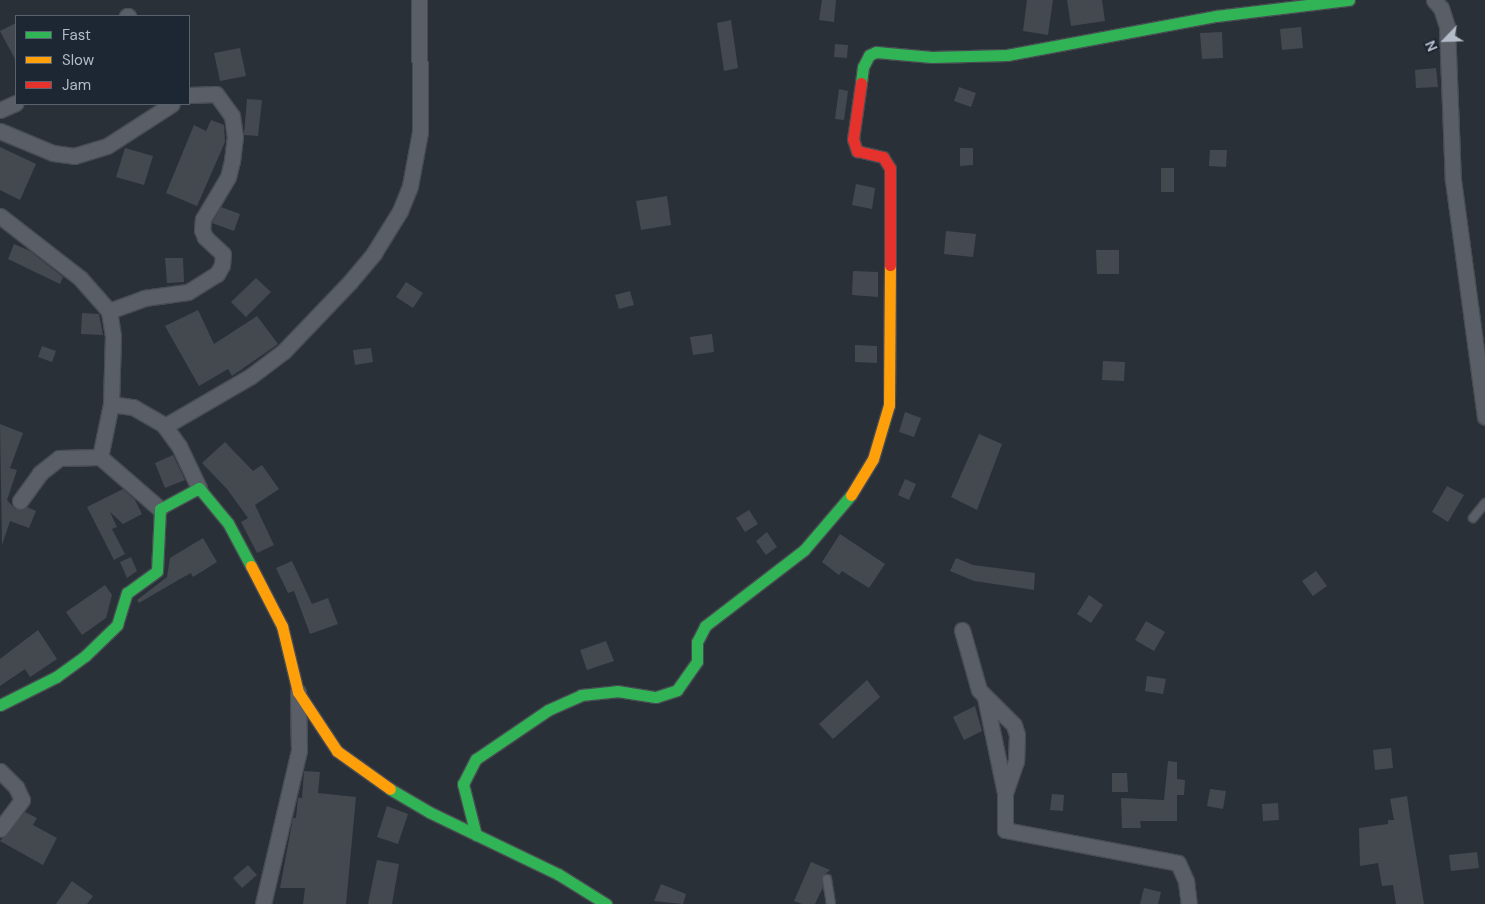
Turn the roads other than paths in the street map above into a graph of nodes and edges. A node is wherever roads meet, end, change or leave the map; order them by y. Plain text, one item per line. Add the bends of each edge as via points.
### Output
1 (419, 0) edge
2 (1349, 0) edge
3 (1434, 0) edge
4 (190, 96) edge
5 (15, 103) edge
6 (170, 105) edge
7 (0, 110) edge
8 (0, 131) edge
9 (0, 216) edge
10 (109, 311) junction
11 (111, 404) junction
12 (1485, 417) edge
13 (165, 426) junction
14 (100, 457) junction
15 (199, 488) junction
16 (20, 501) dead end
17 (1485, 503) edge
18 (160, 509) junction
19 (1473, 518) dead end
20 (962, 630) dead end
21 (298, 692) junction
22 (985, 697) junction
23 (0, 705) edge
24 (0, 771) edge
25 (1005, 793) junction
26 (0, 829) edge
27 (476, 836) junction
28 (827, 878) dead end
29 (263, 904) edge
30 (606, 904) edge
31 (830, 904) edge
32 (1189, 904) edge

1 - 13 street via 420,132 410,186 400,211 374,253 350,282 284,351 251,376
2 - 27 street via 1216,16 1007,55 932,57 876,52 869,55 863,67 853,139 857,151 884,157 890,168 889,406 873,459 846,503 804,550 705,626 697,642 697,660 677,690 656,697 617,690 581,695 548,710 476,759 463,784
3 - 12 street via 1441,8 1447,28 1453,180
4 - 10 street via 216,94 227,106 234,124 234,147 228,177 203,219 202,230 205,237 224,254 222,265 217,274 188,292 144,298
5 - 7 street
6 - 8 street via 107,146 74,156 53,154
9 - 10 street via 80,278
10 - 11 street via 114,336
11 - 13 street via 133,407
11 - 14 street
13 - 15 street via 179,446
14 - 16 street via 59,458 40,474
14 - 18 street
15 - 18 street
15 - 21 street via 228,523 282,626
17 - 19 lane
18 - 23 street via 157,571 127,593 120,606 117,625 86,656 56,677
20 - 22 street via 974,679
21 - 27 street via 337,751 381,784
21 - 29 street via 299,751
22 - 25 street
22 - 25 street via 1014,725 1017,735 1016,761
24 - 26 street via 16,787 22,800
25 - 32 street via 1004,823 1009,832 1178,863 1185,876
27 - 30 street via 558,874
28 - 31 lane

